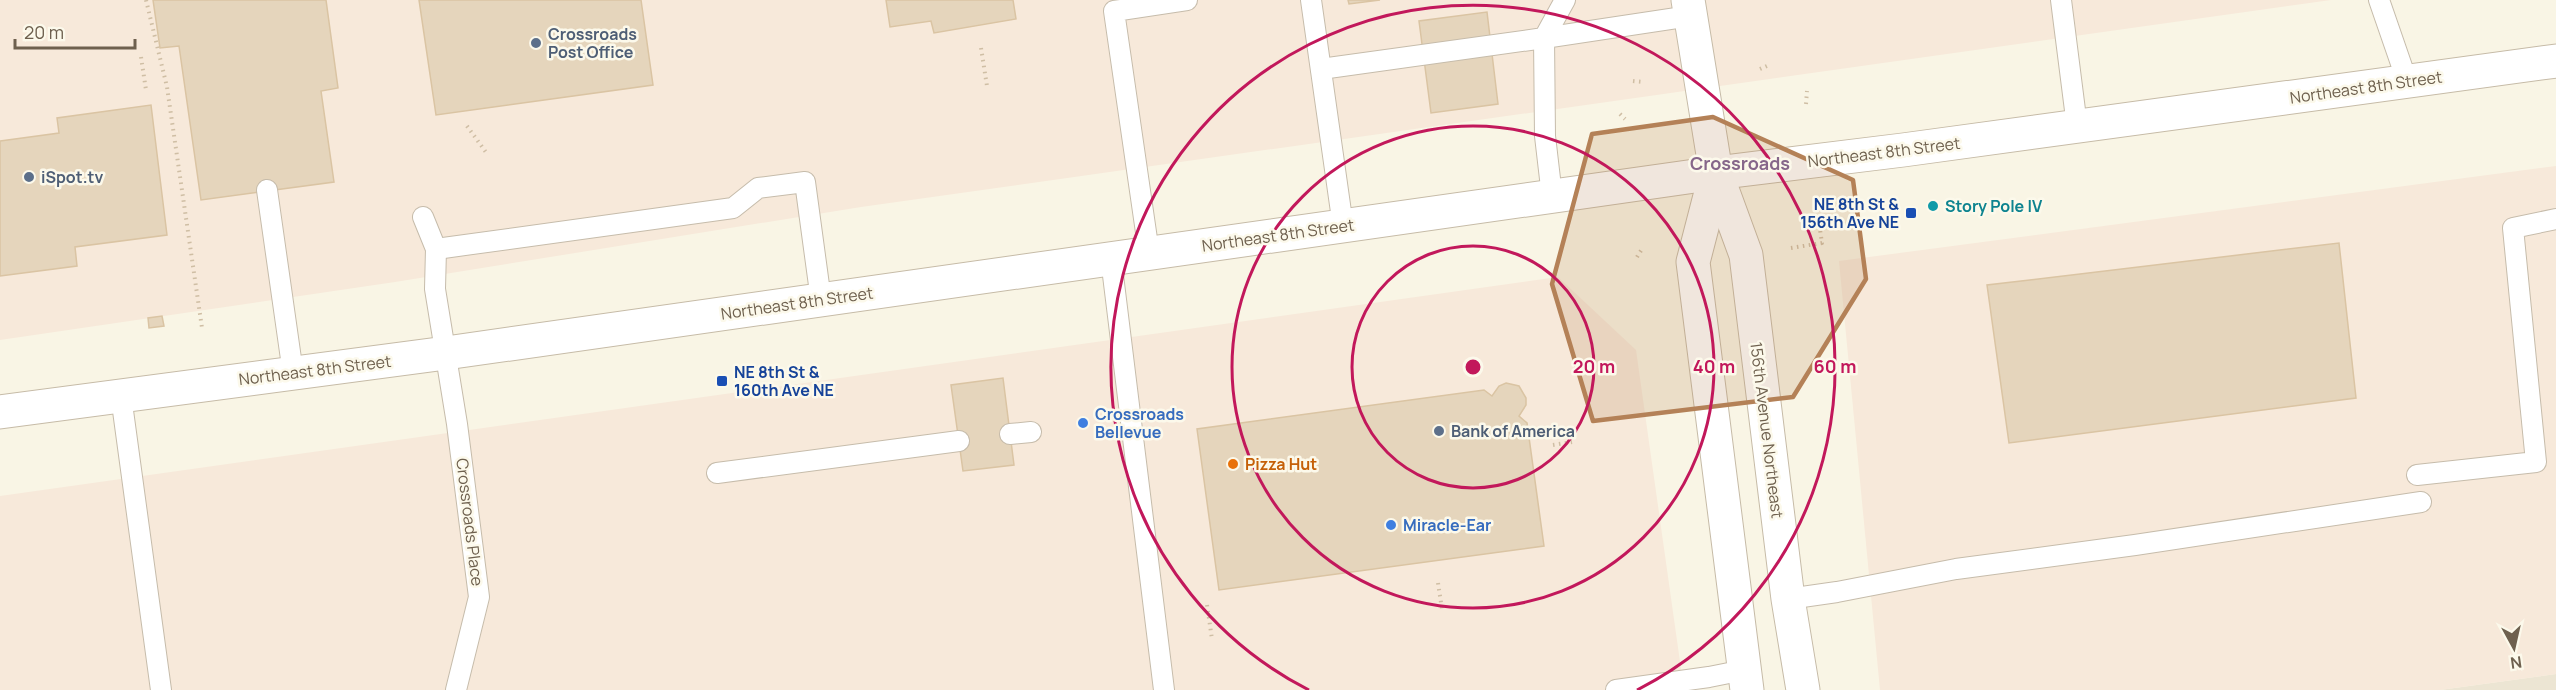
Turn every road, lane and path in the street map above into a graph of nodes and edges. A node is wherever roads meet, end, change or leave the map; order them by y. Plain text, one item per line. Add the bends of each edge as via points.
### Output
1 (146, 0) edge
2 (1187, 0) edge
3 (1311, 0) edge
4 (1564, 0) edge
5 (2061, 0) edge
6 (2379, 0) edge
7 (1689, 8) edge
8 (1544, 38) junction
9 (981, 48) dead end
10 (141, 57) dead end
11 (2556, 61) edge
12 (1769, 65) dead end
13 (1321, 69) junction
14 (1760, 69) dead end
15 (1633, 81) dead end
16 (2407, 81) junction
17 (1643, 82) dead end
18 (987, 86) dead end
19 (146, 90) dead end
20 (1807, 91) dead end
21 (1806, 104) dead end
22 (1620, 114) dead end
23 (1625, 119) dead end
24 (467, 126) dead end
25 (2077, 126) junction
26 (488, 155) dead end
27 (1716, 173) junction
28 (267, 190) dead end
29 (1552, 196) junction
30 (1818, 216) dead end
31 (423, 217) dead end
32 (2556, 219) edge
33 (1343, 226) junction
34 (1791, 248) dead end
35 (436, 249) junction
36 (1642, 249) dead end
37 (1149, 254) junction
38 (1637, 257) dead end
39 (1111, 259) junction
40 (821, 300) junction
41 (202, 328) dead end
42 (446, 353) junction
43 (293, 373) junction
44 (121, 396) junction
45 (0, 412) edge
46 (1031, 432) dead end
47 (1010, 434) dead end
48 (959, 441) dead end
49 (1572, 442) dead end
50 (1553, 445) dead end
51 (717, 473) dead end
52 (2417, 475) dead end
53 (2421, 502) dead end
54 (1438, 583) dead end
55 (1788, 599) junction
56 (1207, 605) dead end
57 (1442, 609) dead end
58 (1212, 639) dead end
59 (1746, 680) edge
60 (161, 690) edge
61 (456, 690) edge
62 (1164, 690) edge
63 (1616, 690) edge
64 (1803, 690) edge

1 - 41 path via 167,87
2 - 37 lane via 1114,10
3 - 13 lane
4 - 8 lane
5 - 25 lane
6 - 16 lane
7 - 8 lane
7 - 27 main road, 156th Avenue Northeast
8 - 13 lane
8 - 29 lane via 1545,136
9 - 18 path
10 - 19 path
11 - 16 main road, Northeast 8th Street
12 - 14 path
13 - 33 lane
15 - 17 path
16 - 25 main road, Northeast 8th Street
20 - 21 path
22 - 23 path
24 - 26 path
25 - 27 main road, Northeast 8th Street
27 - 29 main road, Northeast 8th Street
27 - 55 main road, 156th Avenue Northeast via 1746,255
27 - 59 main road, 156th Avenue Northeast via 1693,262
28 - 43 lane
29 - 33 main road, Northeast 8th Street
30 - 34 path via 1822,243
31 - 35 lane
32 - 52 lane via 2513,228 2536,462
33 - 37 main road, Northeast 8th Street
35 - 40 lane via 733,208 758,188 805,182
35 - 42 lane, Crossroads Place via 435,289
36 - 38 path
37 - 39 main road, Northeast 8th Street
39 - 40 main road, Northeast 8th Street
39 - 62 lane
40 - 42 main road, Northeast 8th Street
42 - 43 main road, Northeast 8th Street
42 - 61 lane, Crossroads Place via 479,597
43 - 44 main road, Northeast 8th Street
44 - 45 main road, Northeast 8th Street
44 - 60 lane
46 - 47 lane
48 - 51 lane
49 - 50 path
53 - 55 lane via 1956,569
54 - 57 path
55 - 64 main road, 156th Avenue Northeast
56 - 58 path
59 - 63 lane via 1709,677

